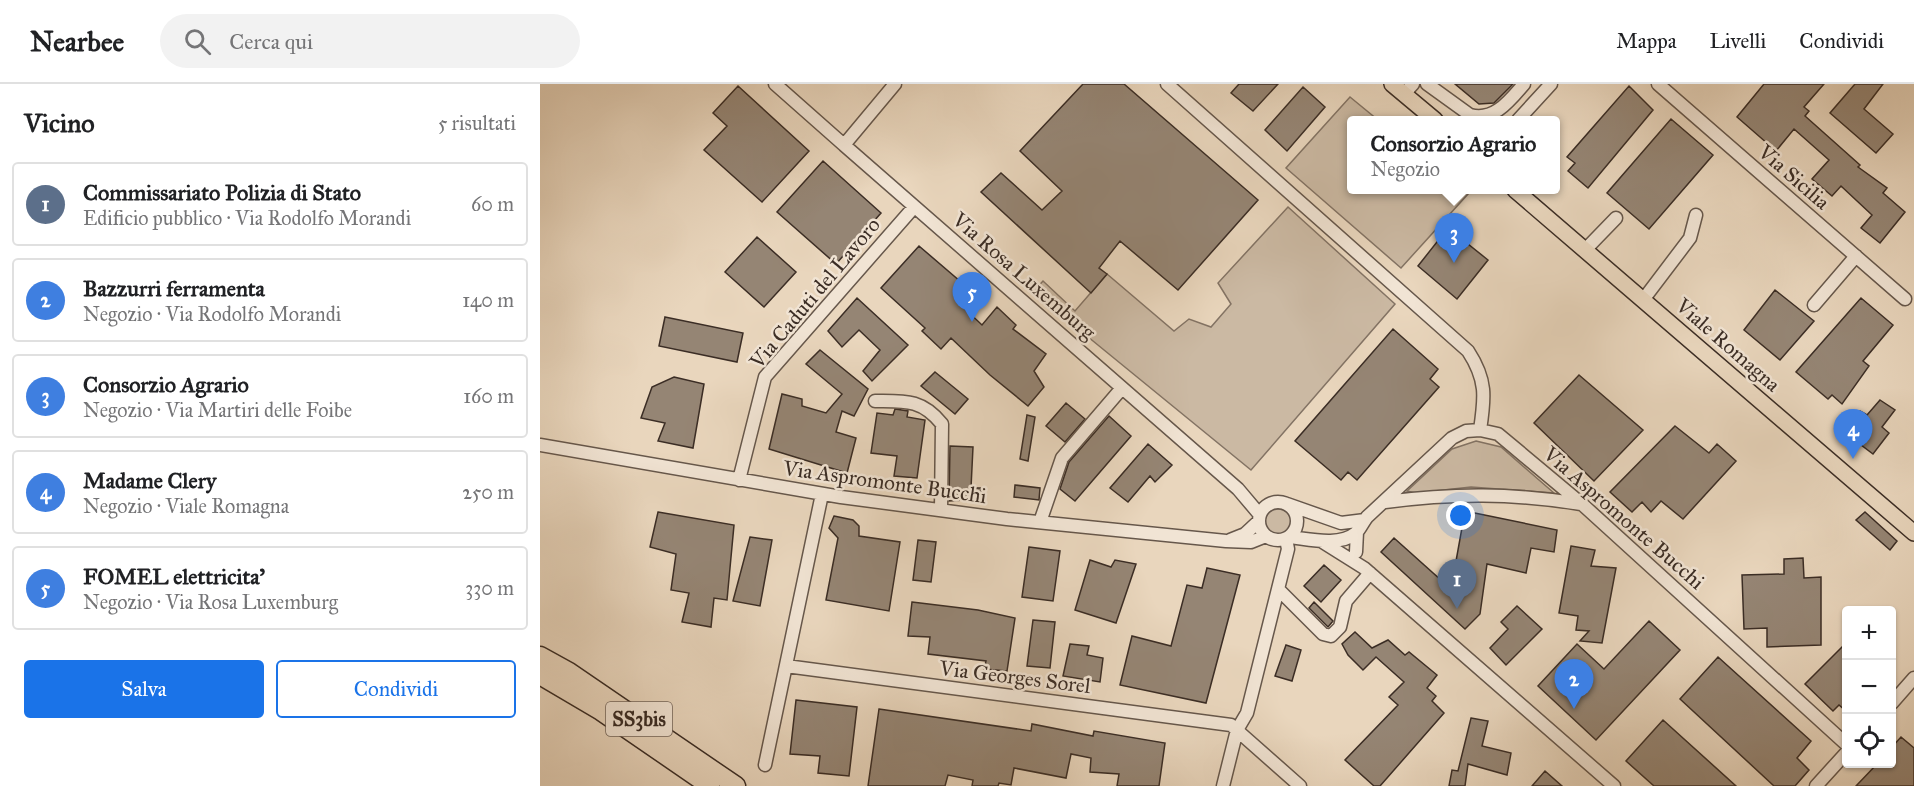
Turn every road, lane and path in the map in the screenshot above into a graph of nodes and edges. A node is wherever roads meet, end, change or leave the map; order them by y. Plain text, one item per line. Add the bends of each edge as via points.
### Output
1 (775, 84) edge
2 (895, 84) edge
3 (1167, 84) edge
4 (1427, 84) edge
5 (1524, 84) edge
6 (1658, 84) edge
7 (1546, 86) edge
8 (1403, 87) edge
9 (1431, 116) edge
10 (1474, 116) edge
11 (1482, 116) edge
12 (1521, 116) edge
13 (844, 144) junction
14 (1521, 194) edge
15 (914, 207) junction
16 (1696, 215) dead end
17 (1616, 218) dead end
18 (1585, 250) junction
19 (1856, 256) junction
20 (1905, 299) dead end
21 (1643, 300) junction
22 (1814, 305) dead end
23 (1122, 388) junction
24 (875, 401) dead end
25 (1480, 430) junction
26 (540, 445) edge
27 (739, 480) junction
28 (1238, 489) junction
29 (822, 494) junction
30 (1385, 502) junction
31 (1284, 503) junction
32 (1583, 505) junction
33 (941, 510) junction
34 (1259, 518) junction
35 (1326, 519) junction
36 (1365, 520) junction
37 (1040, 522) junction
38 (1914, 533) edge
39 (1352, 535) junction
40 (1269, 538) junction
41 (1287, 538) junction
42 (1318, 540) junction
43 (1227, 541) junction
44 (1367, 570) junction
45 (1281, 571) junction
46 (1279, 590) junction
47 (540, 656) edge
48 (786, 666) junction
49 (540, 675) edge
50 (1911, 687) edge
51 (1896, 700) edge
52 (1237, 730) junction
53 (1842, 740) edge
54 (1842, 757) edge
55 (765, 765) dead end
56 (710, 786) edge
57 (736, 786) edge
58 (1223, 786) edge
59 (1300, 786) edge
60 (1614, 786) edge
61 (1816, 786) edge

1 - 13 street, Via Rosa Luxemburg
2 - 13 street
3 - 25 street via 1468,351 1483,381
4 - 10 street
5 - 11 street via 1495,113
6 - 19 street, Via Sicilia
7 - 12 street
8 - 9 main road
13 - 15 street, Via Rosa Luxemburg
14 - 18 main road, Viale Romagna
15 - 23 street, Via Rosa Luxemburg
15 - 27 street, Via Caduti del Lavoro via 765,377
16 - 21 street via 1690,238
17 - 18 street
18 - 21 main road, Viale Romagna
19 - 20 street, Via Sicilia
19 - 22 street
21 - 38 main road, Viale Romagna
23 - 28 street, Via Rosa Luxemburg
23 - 37 street via 1062,458
24 - 33 street via 908,401 930,410 942,424
25 - 30 street via 1452,438
25 - 32 street, Via Aspromonte Bucchi via 1498,434
26 - 27 street, Via Aspromonte Bucchi
27 - 29 street, Via Aspromonte Bucchi
28 - 31 street, Via Rosa Luxemburg via 1257,498
28 - 34 street, Via Rosa Luxemburg
29 - 33 street, Via Aspromonte Bucchi
29 - 48 street
30 - 32 street via 1489,494
30 - 36 street
31 - 34 street via 1267,505
31 - 35 street
31 - 41 street via 1298,520 1294,533
32 - 53 street, Via Aspromonte Bucchi
33 - 37 street, Via Aspromonte Bucchi
34 - 40 street
34 - 43 street via 1245,534
35 - 36 street via 1341,523
35 - 39 street
36 - 39 street
37 - 43 street, Via Aspromonte Bucchi
39 - 42 street, Via Aspromonte Bucchi
39 - 44 street via 1356,552
40 - 41 street, Via Aspromonte Bucchi
40 - 43 street, Via Aspromonte Bucchi
40 - 45 street via 1279,556
41 - 42 street, Via Aspromonte Bucchi
41 - 45 street
42 - 44 street
44 - 46 street via 1346,601 1340,627 1331,636 1323,634
44 - 60 street
45 - 46 street
46 - 52 street via 1247,713
47 - 57 highway, SS3bis
48 - 52 street, Via Georges Sorel via 1231,725
48 - 55 street
49 - 56 highway, SS3bis via 601,711
50 - 51 street
52 - 58 street
52 - 59 street, Via Georges Sorel
54 - 61 street

